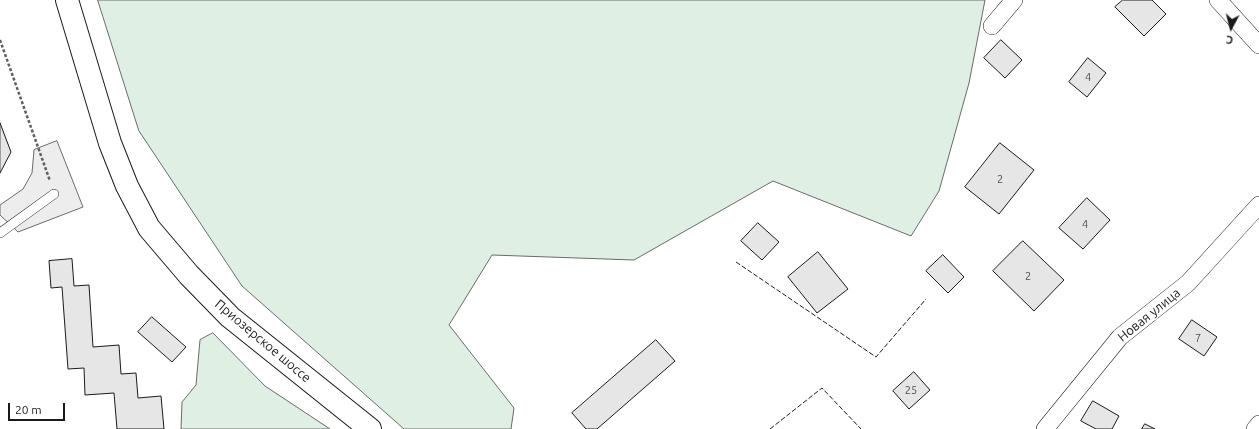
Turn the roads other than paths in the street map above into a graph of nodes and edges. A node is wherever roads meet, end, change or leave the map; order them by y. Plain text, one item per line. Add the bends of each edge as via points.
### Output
1 (67, 0) edge
2 (1014, 0) edge
3 (1218, 0) edge
4 (992, 26) dead end
5 (1259, 45) edge
6 (54, 194) road end
7 (1259, 205) edge
8 (0, 233) edge
9 (1259, 424) edge
10 (370, 429) edge
11 (1045, 429) edge
12 (1255, 429) edge

1 - 10 main road, Приозерское шоссе via 110,142 127,186 149,228 189,275 230,317
2 - 4 street
3 - 5 street
6 - 8 lane
7 - 11 street, Новая улица via 1188,283 1120,337
9 - 12 street

